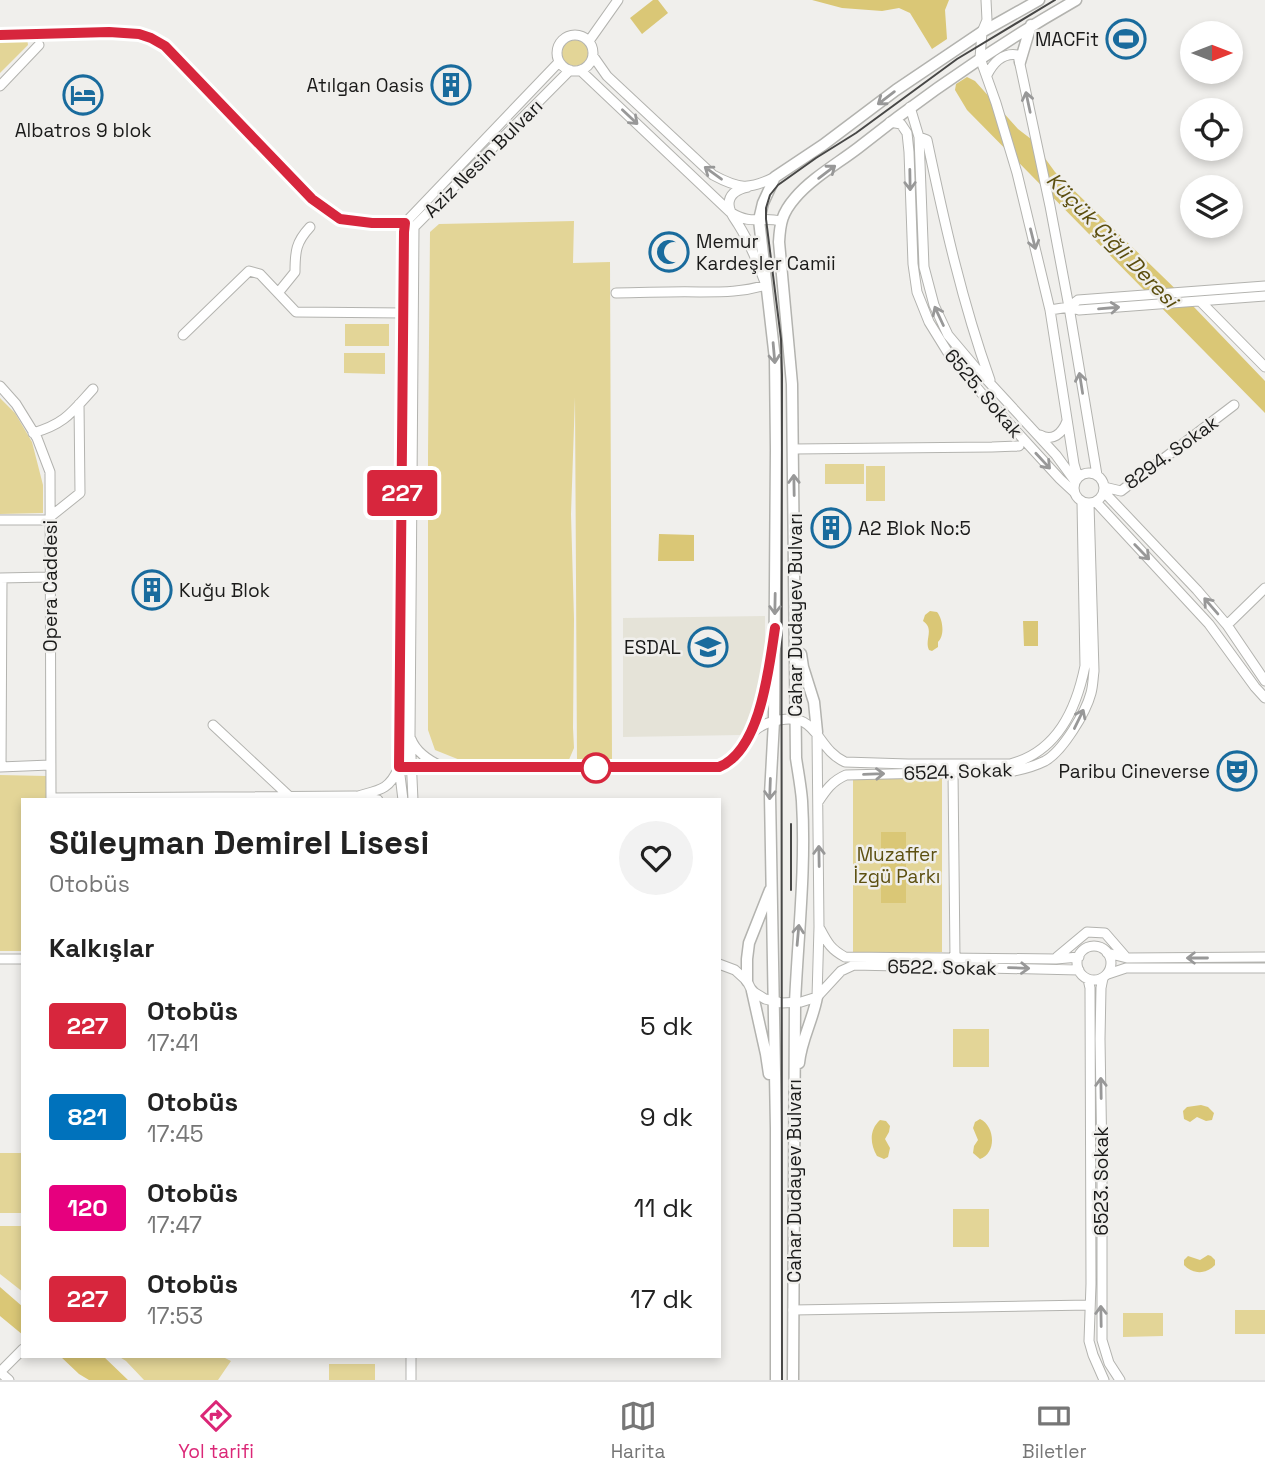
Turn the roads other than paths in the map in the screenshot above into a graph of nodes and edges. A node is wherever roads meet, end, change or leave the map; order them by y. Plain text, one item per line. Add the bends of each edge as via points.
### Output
1 (618, 0) edge
2 (986, 0) edge
3 (1039, 0) edge
4 (1076, 0) edge
5 (1031, 26) junction
6 (982, 32) junction
7 (0, 35) edge
8 (589, 41) junction
9 (39, 45) dead end
10 (593, 56) junction
11 (980, 58) junction
12 (559, 62) junction
13 (1020, 62) junction
14 (569, 70) junction
15 (580, 70) junction
16 (987, 75) junction
17 (0, 86) edge
18 (910, 107) junction
19 (890, 122) junction
20 (919, 136) junction
21 (775, 177) junction
22 (748, 187) junction
23 (730, 212) junction
24 (759, 220) junction
25 (781, 221) junction
26 (310, 227) dead end
27 (408, 228) junction
28 (766, 285) junction
29 (1265, 286) edge
30 (278, 293) junction
31 (616, 293) dead end
32 (1265, 296) edge
33 (1197, 301) junction
34 (1069, 307) junction
35 (1050, 310) junction
36 (404, 313) junction
37 (183, 335) dead end
38 (1264, 366) edge
39 (991, 385) junction
40 (0, 386) edge
41 (93, 389) dead end
42 (79, 404) junction
43 (1234, 405) dead end
44 (1067, 421) junction
45 (1031, 428) junction
46 (33, 433) junction
47 (1019, 446) dead end
48 (794, 449) junction
49 (1097, 475) junction
50 (1076, 480) junction
51 (1104, 490) junction
52 (1074, 492) junction
53 (1089, 503) junction
54 (50, 519) junction
55 (0, 520) edge
56 (50, 577) junction
57 (1, 578) edge
58 (1265, 588) edge
59 (795, 603) junction
60 (1227, 625) junction
61 (775, 628) junction
62 (1265, 681) edge
63 (1265, 698) edge
64 (796, 720) junction
65 (774, 721) junction
66 (213, 724) dead end
67 (817, 732) junction
68 (410, 735) junction
69 (748, 736) junction
70 (50, 765) junction
71 (1, 766) edge
72 (399, 767) junction
73 (411, 767) junction
74 (442, 767) junction
75 (953, 772) junction
76 (355, 796) junction
77 (290, 797) junction
78 (51, 798) edge
79 (170, 798) edge
80 (320, 798) edge
81 (366, 798) edge
82 (405, 798) edge
83 (818, 802) junction
84 (772, 887) junction
85 (820, 927) junction
86 (1107, 953) junction
87 (1079, 957) junction
88 (1265, 957) edge
89 (955, 958) junction
90 (1127, 958) junction
91 (0, 959) edge
92 (21, 959) edge
93 (1056, 959) junction
94 (721, 965) edge
95 (1265, 968) edge
96 (1079, 970) junction
97 (1106, 976) junction
98 (1088, 979) junction
99 (749, 986) junction
100 (817, 997) junction
101 (774, 1001) junction
102 (795, 1003) junction
103 (793, 1128) junction
104 (776, 1129) junction
105 (1090, 1305) junction
106 (793, 1310) junction
107 (21, 1351) edge
108 (411, 1358) edge
109 (0, 1372) edge
110 (9, 1380) edge
111 (411, 1380) edge
112 (776, 1380) edge
113 (793, 1380) edge
114 (1104, 1380) edge
115 (1120, 1380) edge

1 - 8 street
2 - 6 street
3 - 6 main road
4 - 5 main road
5 - 11 main road
5 - 13 main road
6 - 11 street
6 -> 21 main road
7 - 27 street via 109,32 151,38 165,46 330,213 340,219
8 - 10 street
8 - 12 street via 578,35 566,37 558,45
9 - 17 street
10 - 15 street
22 -> 10 street via 713,175 607,76
11 - 16 street
11 - 18 main road
12 - 14 street
12 - 27 street, Aziz Nesin Bulvarı
13 - 16 street via 1018,55 1011,54 992,64
34 -> 13 street
14 - 15 street
14 - 27 street, Aziz Nesin Bulvarı via 422,220
15 -> 23 street
16 -> 35 street via 1017,173
18 - 19 main road
18 - 20 street, 6525. Sokak
25 -> 19 main road via 812,182
19 -> 52 street, 6525. Sokak via 901,124 907,133 913,264 917,292 929,322 974,386
20 - 39 street via 928,140 961,288
39 -> 20 street, 6525. Sokak via 948,335 934,305 924,267
21 - 22 street
21 - 24 main road, Cahar Dudayev Bulvarı
22 - 23 street via 731,198
23 - 24 street via 742,219
23 - 28 street
24 - 25 street
24 - 28 main road, Cahar Dudayev Bulvarı
25 - 48 main road, Cahar Dudayev Bulvarı
26 - 30 street via 299,239 295,272
27 - 36 street, Aziz Nesin Bulvarı
27 - 68 street, Aziz Nesin Bulvarı
28 - 31 street via 726,293
28 -> 61 main road, Cahar Dudayev Bulvarı via 775,372
29 - 34 street via 1078,300
30 - 36 street via 296,312
30 - 37 street via 260,274 249,271
32 - 33 street
34 -> 33 street
33 - 38 street
34 - 35 street
49 -> 34 street
35 - 44 street
36 - 72 street, Aziz Nesin Bulvarı
39 - 45 street, 6525. Sokak
40 - 46 street, Opera Caddesi
41 - 42 street
42 - 46 street via 60,423
42 - 54 street via 80,493
43 - 51 street, 8294. Sokak via 1121,491
44 - 45 street via 1052,438
44 - 50 street
45 - 50 street, 6525. Sokak
46 - 54 street, Opera Caddesi via 50,472
47 - 48 street
59 -> 48 main road, Cahar Dudayev Bulvarı
49 - 50 street via 1087,473
49 - 51 street
50 - 52 street
51 - 53 street
60 -> 51 street
52 - 53 street
53 -> 63 street via 1209,624
53 - 67 street, 6524. Sokak via 1085,666 1080,690 1060,730 1043,750 1010,764 854,763 838,759
75 -> 53 street, 6524. Sokak via 1032,767 1048,760 1074,729 1091,694 1094,671
54 - 55 street
54 - 56 street, Opera Caddesi
56 - 57 street
56 - 70 street, Opera Caddesi
57 - 71 street
58 - 60 street
59 - 64 main road, Cahar Dudayev Bulvarı
59 - 67 main road
60 - 62 street
61 - 65 main road, Cahar Dudayev Bulvarı
61 - 69 main road via 767,681
64 - 65 street
64 - 67 street
102 -> 64 main road, Cahar Dudayev Bulvarı via 802,855
65 - 69 street via 758,726
65 -> 84 main road, Cahar Dudayev Bulvarı
66 - 77 street
67 - 83 street
68 - 73 street, Aziz Nesin Bulvarı
68 - 74 street via 420,754
69 - 74 street via 734,759 719,767
70 - 71 street
70 - 78 street, Opera Caddesi
72 - 73 street
72 - 76 street via 384,789
72 - 82 street, Aziz Nesin Bulvarı
73 - 74 street
73 - 82 street, Aziz Nesin Bulvarı
83 -> 75 street, 6524. Sokak via 828,786 846,775
75 - 89 street
76 - 80 street
76 - 81 street
77 - 79 street
77 - 80 street
85 -> 83 street
84 - 99 main road via 748,943
84 - 101 main road, Cahar Dudayev Bulvarı
85 - 89 street, 6522. Sokak via 827,943 845,957
85 - 100 street
86 - 87 street via 1095,947
86 - 90 street
86 - 97 street via 1111,961
87 - 93 street, 6522. Sokak
87 - 96 street
88 -> 90 street
89 - 93 street, 6522. Sokak
90 - 93 street via 1105,933 1087,932
91 - 92 street
94 - 99 street via 735,970
95 - 97 street via 1126,968
96 - 98 street
100 -> 96 street, 6522. Sokak via 841,971 854,965
97 - 98 street
115 -> 97 street, 6523. Sokak via 1102,1340 1100,1039 1101,990
98 - 105 street, 6523. Sokak
99 - 101 street
99 - 104 main road via 766,1054
100 - 102 street
100 - 103 main road via 800,1053
101 - 102 street
101 - 104 main road, Cahar Dudayev Bulvarı
102 - 103 main road, Cahar Dudayev Bulvarı
103 - 106 main road, Cahar Dudayev Bulvarı
104 - 112 main road, Cahar Dudayev Bulvarı
105 - 106 street
105 - 114 street, 6523. Sokak via 1089,1341
106 - 113 main road, Cahar Dudayev Bulvarı
107 - 109 street
108 - 111 street
109 - 110 street

